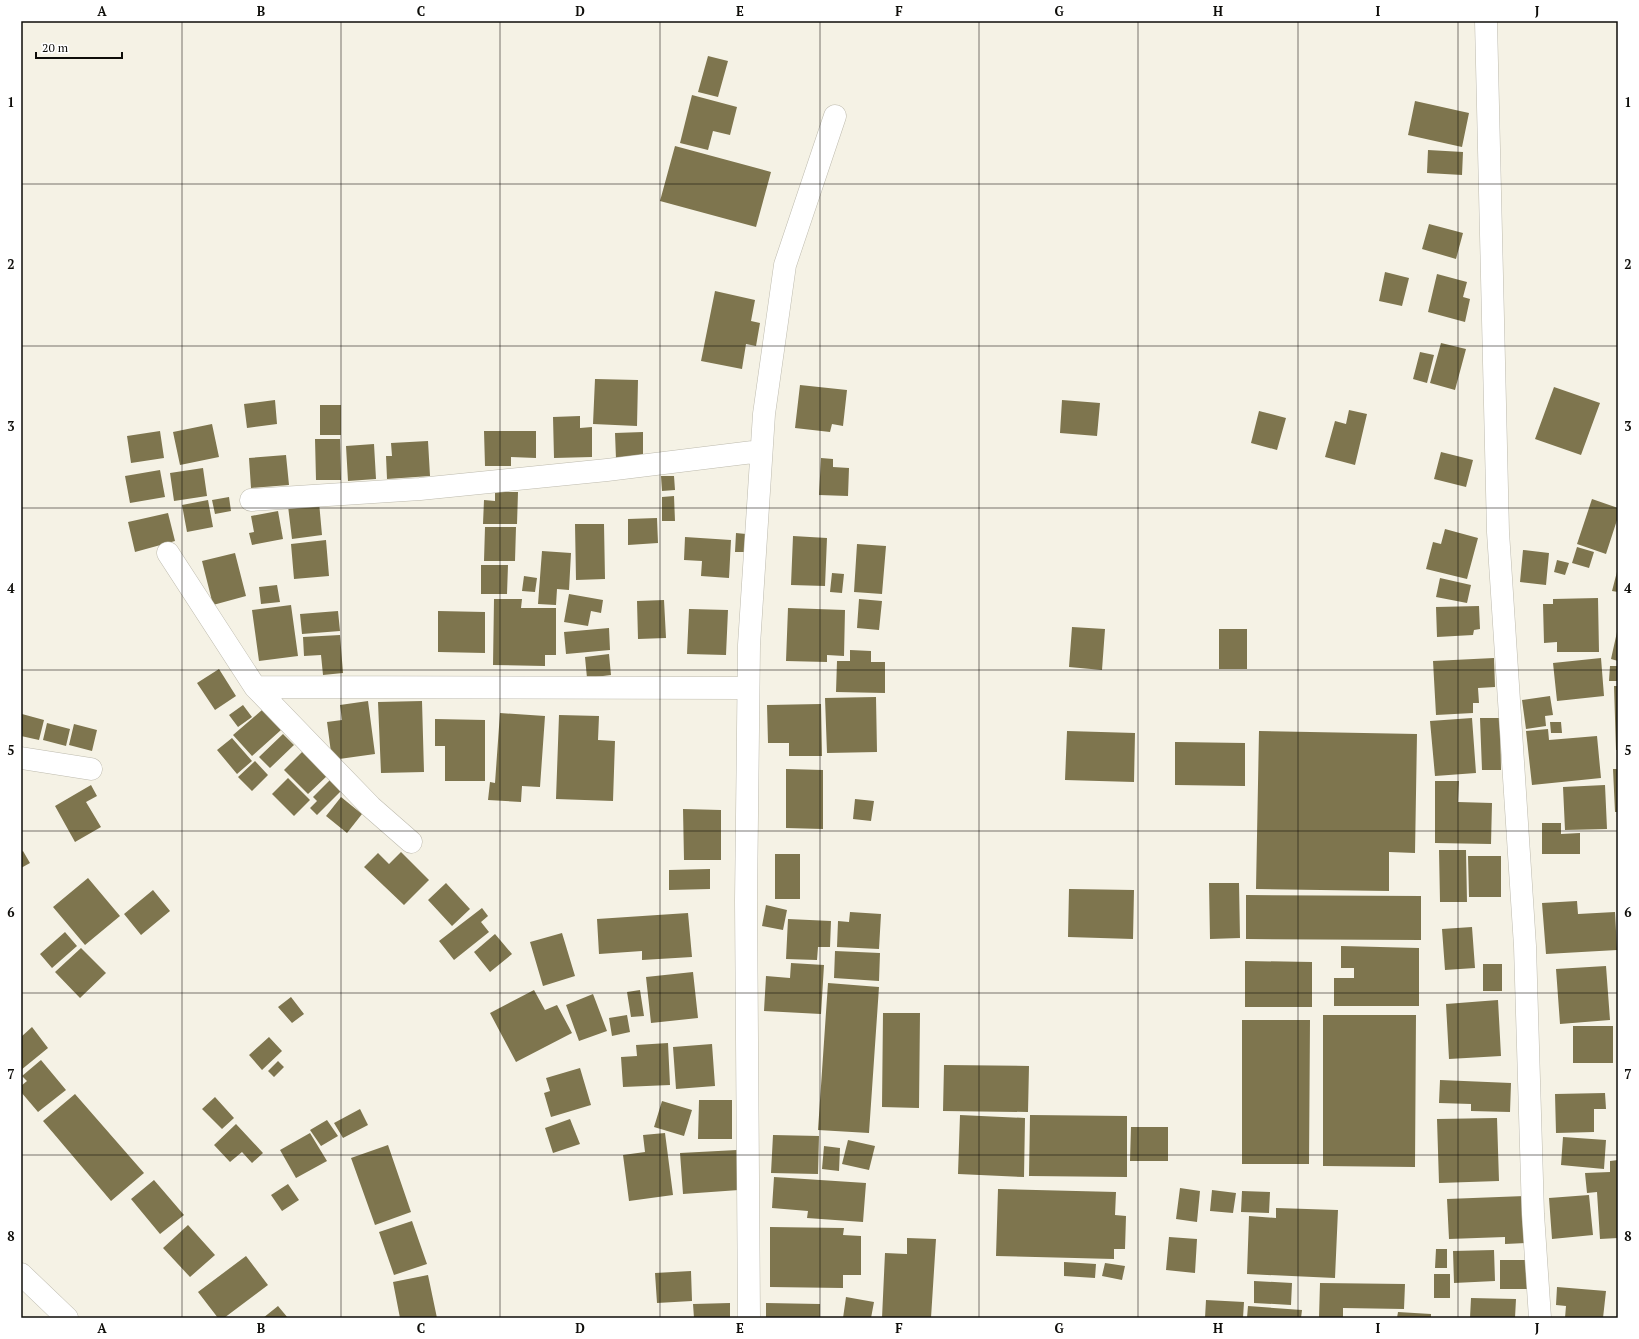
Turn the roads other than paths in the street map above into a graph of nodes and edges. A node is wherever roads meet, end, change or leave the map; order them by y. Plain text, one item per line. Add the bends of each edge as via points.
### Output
1 (1486, 21) edge
2 (835, 116) dead end
3 (761, 450) junction
4 (251, 500) dead end
5 (168, 553) dead end
6 (255, 687) junction
7 (748, 688) junction
8 (21, 758) edge
9 (91, 768) dead end
10 (411, 842) dead end
11 (21, 1274) edge
12 (67, 1318) edge
13 (749, 1318) edge
14 (1540, 1318) edge

1 - 14 street via 1498,532 1525,946 1533,1214
2 - 3 street via 785,265
3 - 4 street via 607,470 427,488
3 - 7 street
5 - 6 street
6 - 7 street
6 - 10 street via 371,807
7 - 13 street via 746,917
8 - 9 street
11 - 12 street

